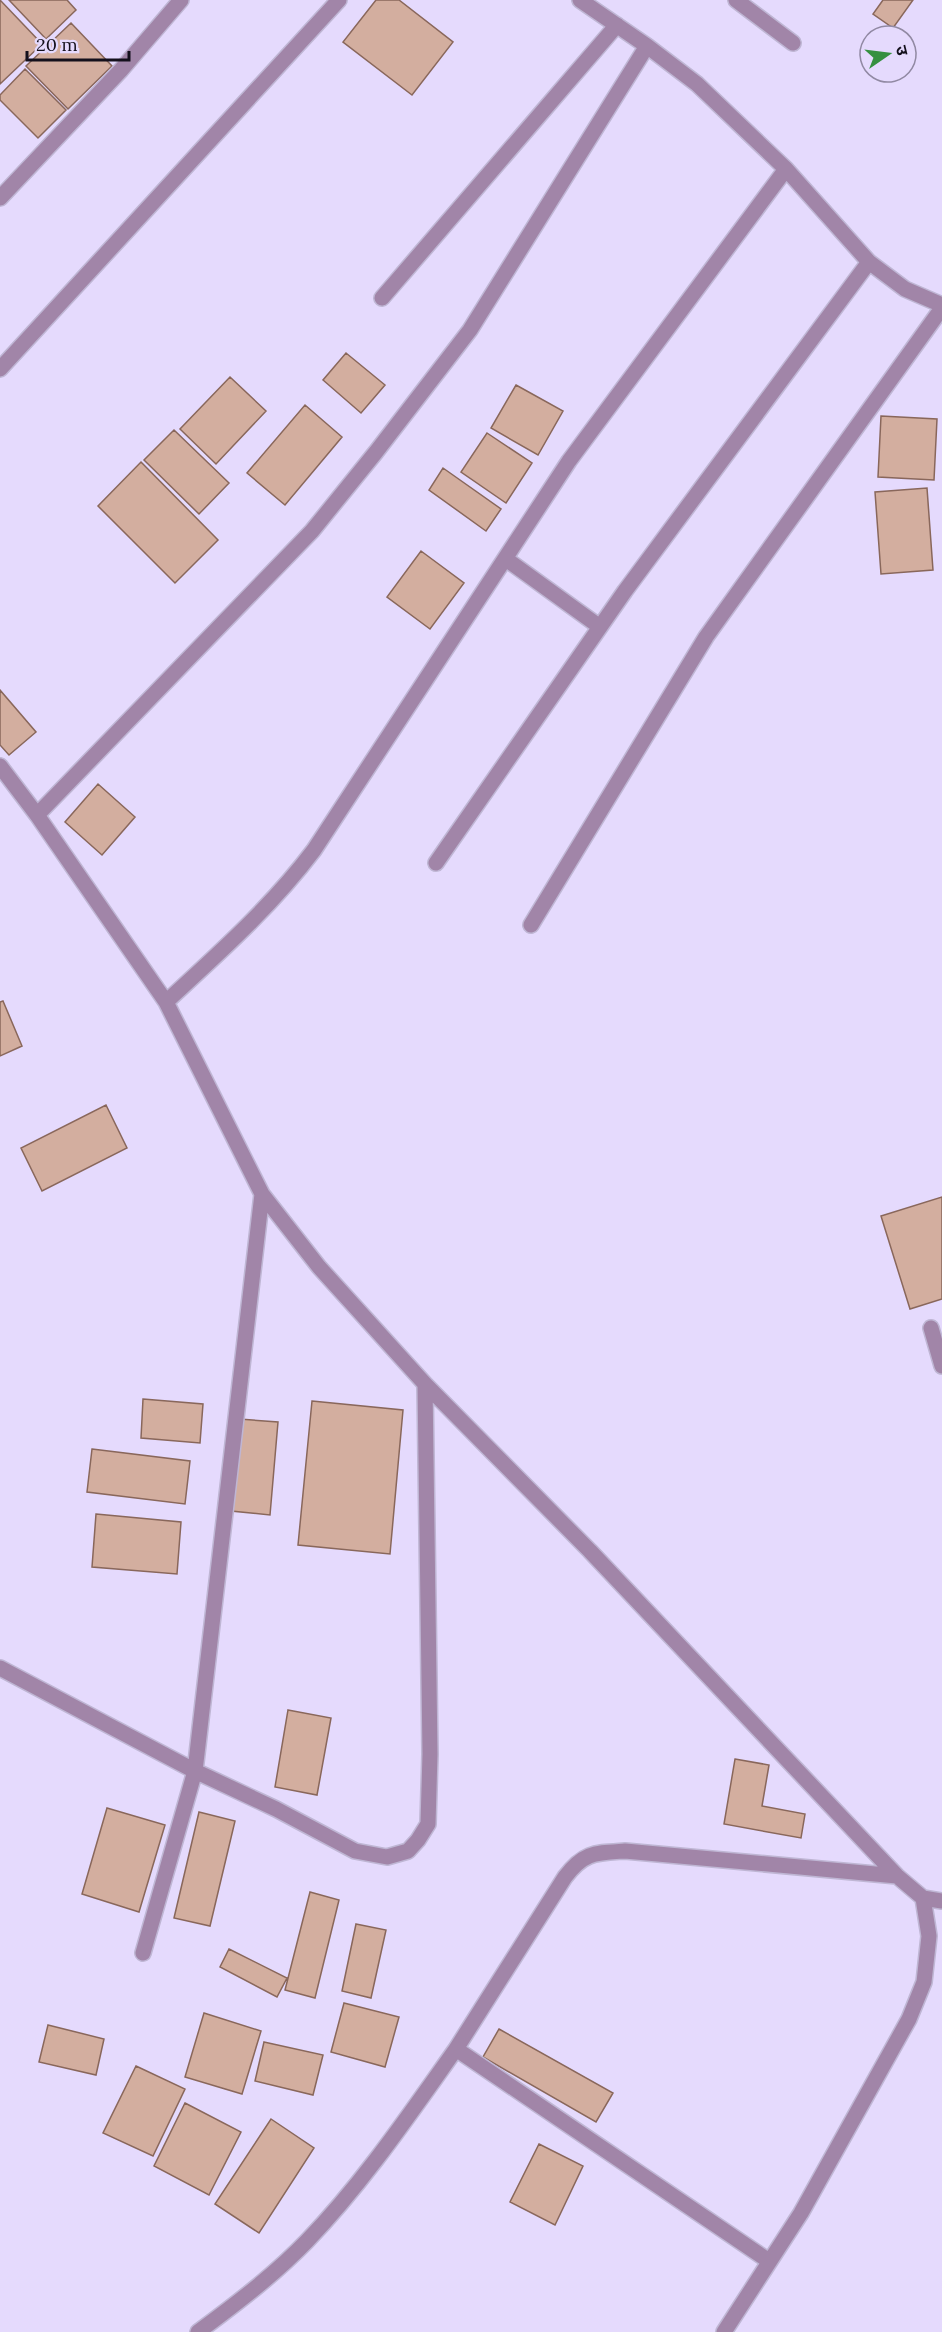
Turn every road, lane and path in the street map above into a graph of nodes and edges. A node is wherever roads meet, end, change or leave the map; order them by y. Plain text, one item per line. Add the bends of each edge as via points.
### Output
1 (181, 0) edge
2 (339, 0) edge
3 (580, 0) edge
4 (735, 0) edge
5 (617, 25) junction
6 (793, 43) dead end
7 (647, 46) junction
8 (786, 170) junction
9 (0, 198) edge
10 (869, 262) junction
11 (382, 298) dead end
12 (942, 306) edge
13 (0, 369) edge
14 (506, 559) junction
15 (600, 627) junction
16 (0, 766) edge
17 (37, 815) junction
18 (436, 863) dead end
19 (531, 925) dead end
20 (166, 1002) junction
21 (262, 1194) junction
22 (931, 1328) dead end
23 (942, 1366) edge
24 (425, 1384) junction
25 (0, 1668) edge
26 (195, 1771) junction
27 (897, 1876) junction
28 (923, 1898) junction
29 (942, 1901) edge
30 (143, 1953) dead end
31 (456, 2049) junction
32 (769, 2261) junction
33 (198, 2332) edge
34 (724, 2332) edge

1 - 9 street
2 - 13 street
3 - 5 street
4 - 6 street
5 - 7 street
5 - 11 street
7 - 8 street via 697,84
7 - 17 street via 470,330 376,452 312,531
8 - 10 street
8 - 14 street via 569,461
10 - 12 street via 905,289
10 - 15 street
12 - 19 street via 706,637
14 - 15 street
14 - 20 street via 288,884
15 - 18 street
16 - 17 street
17 - 20 street
20 - 21 street
21 - 24 street via 319,1267
21 - 26 street
22 - 23 street
24 - 26 street via 428,1824 408,1851 387,1857 355,1851
24 - 27 street via 590,1551
25 - 26 street
26 - 30 street
27 - 28 street
27 - 31 street via 625,1851 588,1855 565,1877
28 - 29 street
28 - 32 street via 928,1948 924,1982 909,2019 801,2213
31 - 32 street
31 - 33 street via 361,2178 313,2234 240,2302
32 - 34 street

